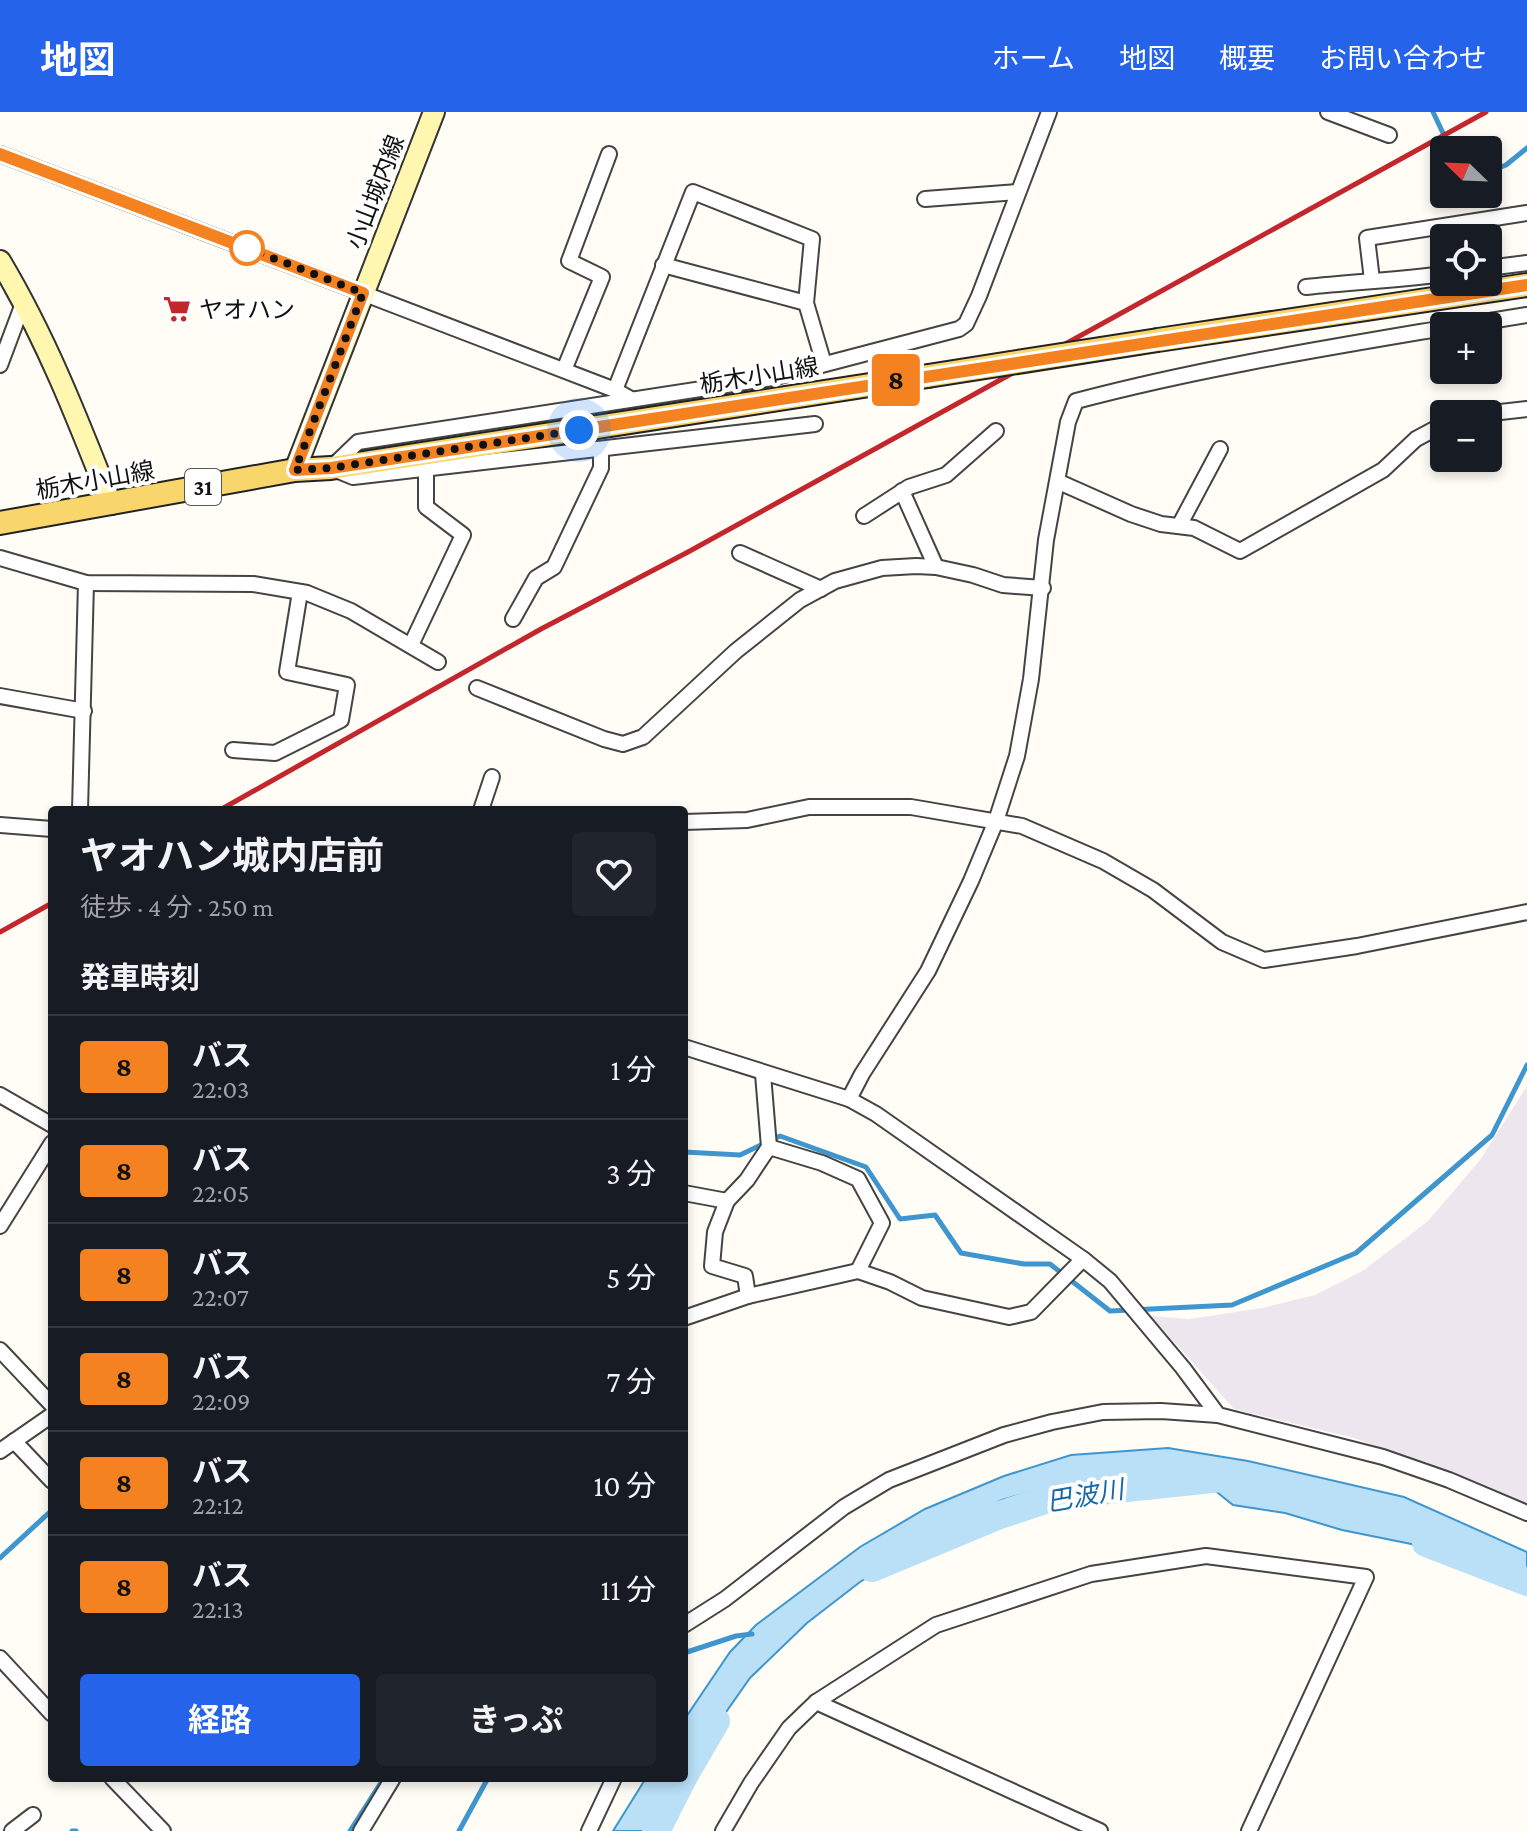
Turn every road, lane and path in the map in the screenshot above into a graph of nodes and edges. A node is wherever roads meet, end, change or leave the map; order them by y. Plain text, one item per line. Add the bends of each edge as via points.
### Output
1 (434, 112) edge
2 (1049, 112) edge
3 (1328, 112) edge
4 (1389, 135) dead end
5 (0, 154) edge
6 (609, 154) dead end
7 (1018, 192) junction
8 (925, 199) dead end
9 (1527, 213) edge
10 (0, 261) edge
11 (1527, 263) edge
12 (663, 265) junction
13 (1502, 266) edge
14 (1430, 276) edge
15 (1372, 280) junction
16 (1527, 285) edge
17 (1306, 287) dead end
18 (363, 293) junction
19 (24, 301) junction
20 (806, 303) junction
21 (1527, 315) edge
22 (1502, 319) edge
23 (1430, 330) edge
24 (3, 349) edge
25 (824, 364) junction
26 (0, 365) edge
27 (564, 370) junction
28 (615, 390) junction
29 (631, 399) junction
30 (1527, 409) edge
31 (1502, 412) edge
32 (815, 424) dead end
33 (996, 431) dead end
34 (1430, 432) edge
35 (601, 449) junction
36 (1220, 449) dead end
37 (331, 468) junction
38 (426, 468) junction
39 (295, 470) junction
40 (1059, 482) junction
41 (902, 491) junction
42 (111, 504) junction
43 (864, 516) dead end
44 (0, 523) edge
45 (1179, 526) junction
46 (740, 553) dead end
47 (0, 558) edge
48 (936, 567) junction
49 (86, 583) junction
50 (1043, 588) junction
51 (821, 589) junction
52 (300, 592) junction
53 (513, 619) dead end
54 (411, 645) junction
55 (438, 662) dead end
56 (477, 688) dead end
57 (0, 696) edge
58 (84, 711) junction
59 (233, 750) dead end
60 (492, 777) dead end
61 (80, 806) edge
62 (482, 806) edge
63 (996, 821) junction
64 (688, 822) edge
65 (0, 825) edge
66 (48, 829) edge
67 (1527, 912) edge
68 (688, 1048) edge
69 (763, 1074) junction
70 (0, 1095) edge
71 (849, 1099) junction
72 (48, 1123) edge
73 (769, 1147) junction
74 (48, 1149) edge
75 (688, 1194) edge
76 (727, 1201) junction
77 (0, 1226) edge
78 (1083, 1259) junction
79 (858, 1271) junction
80 (748, 1296) junction
81 (688, 1317) edge
82 (0, 1350) edge
83 (48, 1401) edge
84 (1218, 1415) junction
85 (48, 1418) edge
86 (14, 1441) junction
87 (0, 1451) edge
88 (48, 1477) edge
89 (1527, 1513) edge
90 (688, 1622) edge
91 (2, 1665) edge
92 (816, 1702) junction
93 (48, 1710) edge
94 (116, 1782) edge
95 (391, 1782) edge
96 (612, 1782) edge
97 (33, 1815) dead end
98 (12, 1831) edge
99 (163, 1831) edge
100 (361, 1831) edge
101 (589, 1831) edge
102 (723, 1831) edge
103 (1100, 1831) edge
104 (1249, 1831) edge

1 - 18 main road, 小山城内線
2 - 7 street
3 - 4 street
5 - 18 street
6 - 27 street via 569,261 602,277
7 - 8 street
7 - 25 street via 966,324
9 - 15 street via 1367,238
10 - 19 main road
11 - 13 street
12 - 20 street
12 - 20 street via 693,192 812,239
12 - 28 street
14 - 15 street
15 - 17 street
16 - 37 main road, 栃木小山線 / 31, bridge
18 - 27 street
18 - 39 main road, 小山城内線
19 - 24 street
19 - 42 main road via 64,384
20 - 25 street
21 - 22 street
23 - 40 street via 1153,380 1076,401
24 - 26 street
25 - 29 street via 772,378
27 - 28 street
28 - 29 street
29 - 37 street via 358,442
30 - 31 street
32 - 35 street
33 - 41 street via 946,475
34 - 45 street via 1383,470 1240,551
35 - 38 street
35 - 53 street via 601,468 554,567 536,578
36 - 45 street
37 - 38 street via 353,477
37 - 39 main road, 栃木小山線 / 31
38 - 54 street via 426,507 463,535
39 - 42 main road, 栃木小山線 / 31
40 - 45 street via 1131,514
40 - 50 street via 1046,540
41 - 43 street
41 - 48 street
42 - 44 main road, 栃木小山線 / 31
46 - 51 street
47 - 49 street
48 - 50 street via 1003,585
48 - 51 street via 882,568
49 - 52 street via 253,584
49 - 58 street
50 - 63 street via 1017,756
51 - 56 street via 736,651 643,737 623,744
52 - 54 street via 351,611
52 - 59 street via 287,672 347,685 341,720 275,753
54 - 55 street
57 - 58 street
58 - 61 street
60 - 62 street
63 - 64 street via 911,807 809,807 747,820
63 - 67 street via 1022,826 1103,861 1153,890 1222,942 1264,960
63 - 71 street via 928,971
65 - 66 street
68 - 69 street
69 - 71 street
69 - 73 street
70 - 72 street
71 - 78 street
73 - 76 street
73 - 79 street via 858,1179 882,1223
74 - 77 street
75 - 76 street
76 - 80 street via 715,1232 712,1266 745,1276
78 - 79 street via 1031,1312 1009,1317 922,1298
78 - 84 street via 1110,1281
79 - 80 street
80 - 81 street
82 - 83 street
84 - 89 street via 1383,1457
84 - 90 street via 1103,1412 1052,1422 889,1480
85 - 86 street
86 - 87 street
86 - 88 street
91 - 93 street
92 - 102 street via 789,1728
92 - 103 street
92 - 104 street via 936,1625 1091,1574 1206,1556 1366,1577
94 - 99 street
95 - 100 street
96 - 101 street
97 - 98 street

